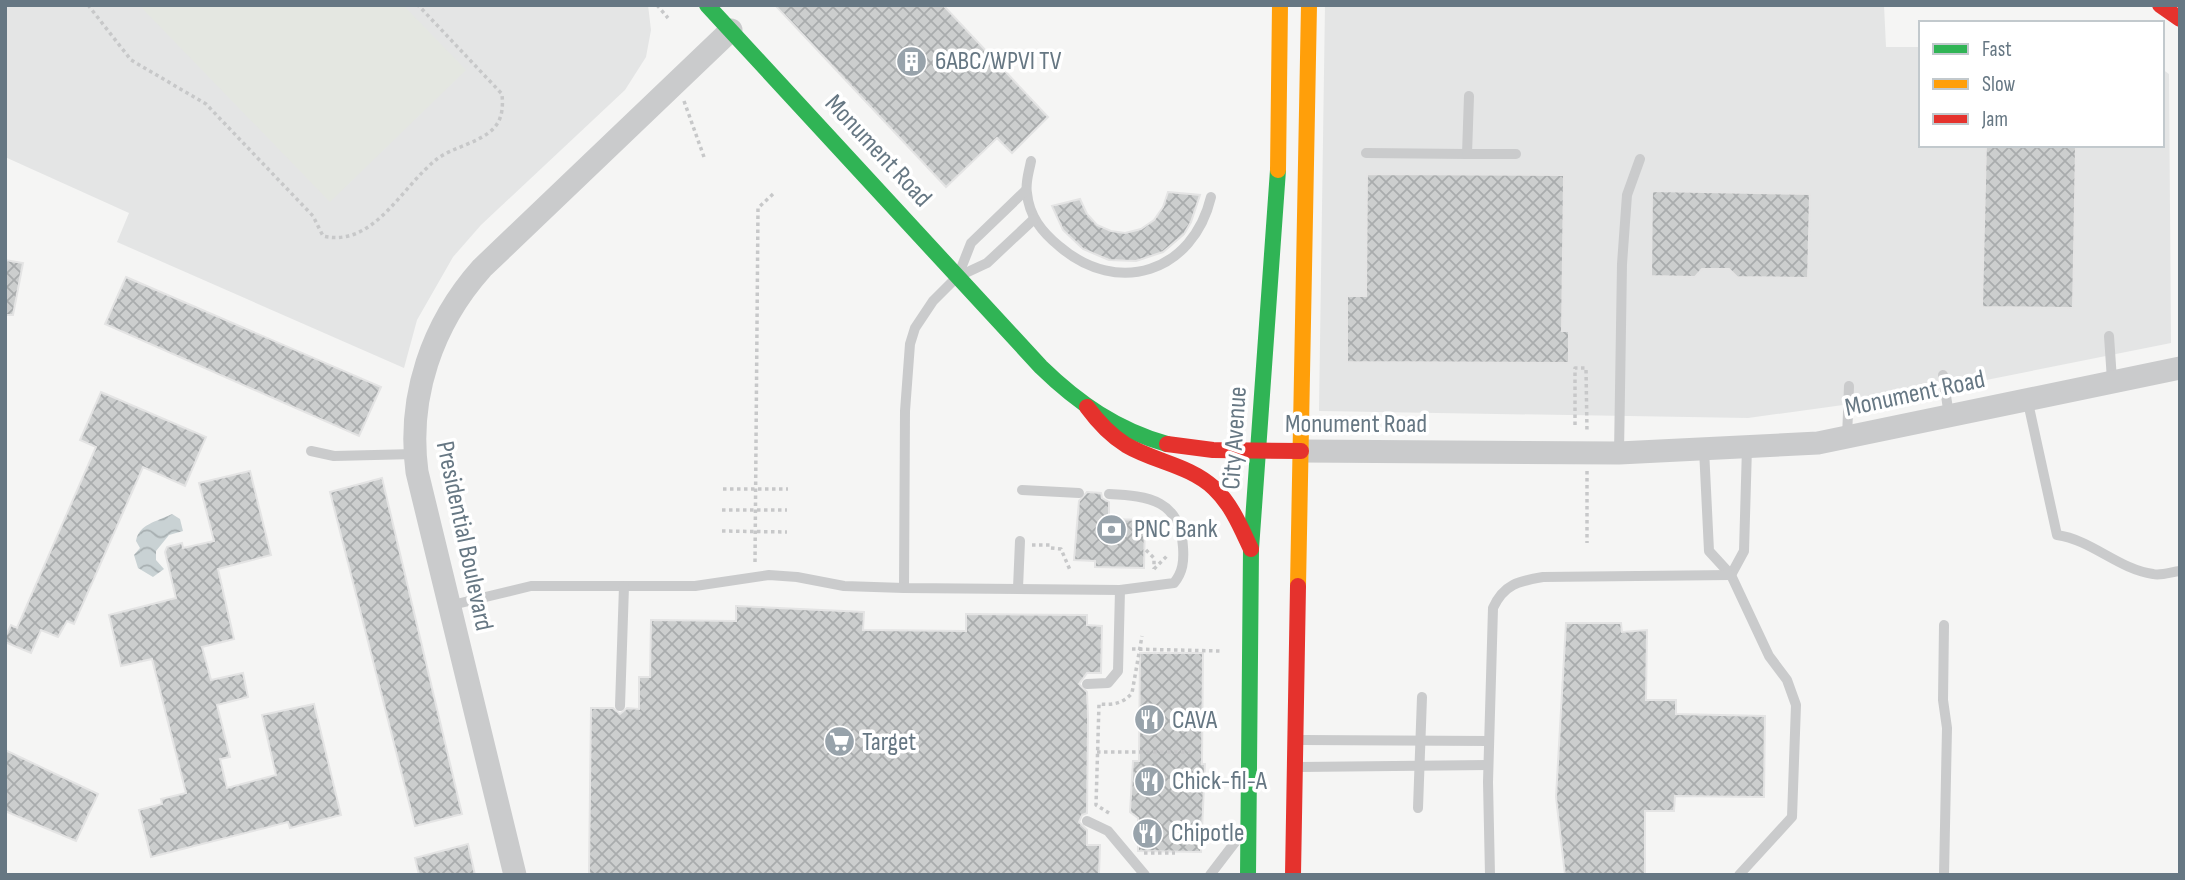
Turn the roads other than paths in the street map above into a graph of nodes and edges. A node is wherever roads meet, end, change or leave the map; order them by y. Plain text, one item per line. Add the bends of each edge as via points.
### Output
1 (708, 5) edge
2 (1280, 5) edge
3 (1309, 5) edge
4 (2160, 5) edge
5 (2180, 19) edge
6 (731, 30) junction
7 (1469, 96) dead end
8 (1366, 153) dead end
9 (1516, 154) dead end
10 (1467, 155) junction
11 (1640, 159) dead end
12 (1031, 162) dead end
13 (1026, 190) junction
14 (1211, 197) dead end
15 (1034, 219) junction
16 (957, 277) junction
17 (2109, 336) dead end
18 (2180, 368) edge
19 (1943, 375) dead end
20 (2112, 380) junction
21 (1849, 386) dead end
22 (2027, 398) junction
23 (1087, 407) junction
24 (1949, 416) junction
25 (1847, 438) junction
26 (1747, 447) junction
27 (1704, 449) junction
28 (311, 451) dead end
29 (1259, 451) junction
30 (1301, 451) junction
31 (1619, 453) junction
32 (415, 454) junction
33 (1022, 490) dead end
34 (1079, 493) dead end
35 (1110, 494) dead end
36 (1020, 541) dead end
37 (1251, 549) junction
38 (2180, 571) edge
39 (1731, 575) junction
40 (624, 586) junction
41 (904, 588) junction
42 (1018, 588) junction
43 (1120, 590) junction
44 (448, 606) junction
45 (1944, 625) dead end
46 (1087, 684) dead end
47 (1422, 697) dead end
48 (620, 706) dead end
49 (1295, 740) junction
50 (1421, 740) junction
51 (1489, 741) junction
52 (1488, 765) junction
53 (1419, 766) junction
54 (1294, 767) junction
55 (1418, 808) dead end
56 (1248, 820) junction
57 (1087, 821) dead end
58 (515, 875) edge
59 (1146, 875) edge
60 (1210, 875) edge
61 (1248, 875) edge
62 (1293, 875) edge
63 (1490, 875) edge
64 (1739, 875) edge
65 (1944, 875) edge

1 - 6 main road, Monument Road
2 - 29 main road, City Avenue via 1277,212
3 - 30 main road
4 - 5 main road
6 - 16 main road, Monument Road
6 - 32 street, Presidential Boulevard via 471,280 443,323 426,363
7 - 10 lane
8 - 10 lane
9 - 10 lane
11 - 31 lane via 1627,195 1622,264
12 - 13 lane
13 - 15 lane
13 - 16 lane via 971,243
14 - 15 lane via 1191,241 1166,262 1120,274 1089,267 1062,249
15 - 16 lane via 987,263
16 - 23 main road, Monument Road via 1051,376
16 - 41 lane via 922,316 910,344
17 - 20 lane
18 - 20 street, Monument Road
19 - 24 lane
20 - 22 street, Monument Road
21 - 25 lane
22 - 24 street, Monument Road
22 - 38 lane via 2057,535 2075,538 2131,568 2155,575
23 - 29 main road, Monument Road via 1127,431 1167,444
23 - 37 main road via 1108,435 1123,445 1211,486 1225,501
24 - 25 street, Monument Road
25 - 26 street, Monument Road
26 - 27 street, Monument Road
26 - 39 lane via 1744,551
27 - 31 street, Monument Road
27 - 39 lane via 1709,551
28 - 32 lane via 334,456
29 - 30 main road, Monument Road
29 - 37 main road, City Avenue
30 - 31 street, Monument Road
30 - 49 main road
32 - 44 street, Presidential Boulevard
33 - 34 lane
35 - 43 lane via 1164,505 1177,519 1183,544 1182,570 1174,583
36 - 42 lane
37 - 56 main road, City Avenue
39 - 51 lane via 1515,581 1499,595 1493,608
39 - 64 lane via 1796,705 1792,817
40 - 41 lane via 695,586 786,575 844,586
40 - 44 lane via 531,586
40 - 48 lane
41 - 42 lane
42 - 43 lane
43 - 46 lane via 1118,671 1108,683
44 - 58 street, Presidential Boulevard
45 - 65 lane
47 - 50 lane
49 - 50 lane
49 - 54 main road
50 - 51 lane
50 - 53 lane
51 - 52 lane
52 - 53 lane
52 - 63 lane
53 - 54 lane
53 - 55 lane
54 - 62 main road
56 - 60 lane
56 - 61 main road, City Avenue
57 - 59 lane via 1108,831

